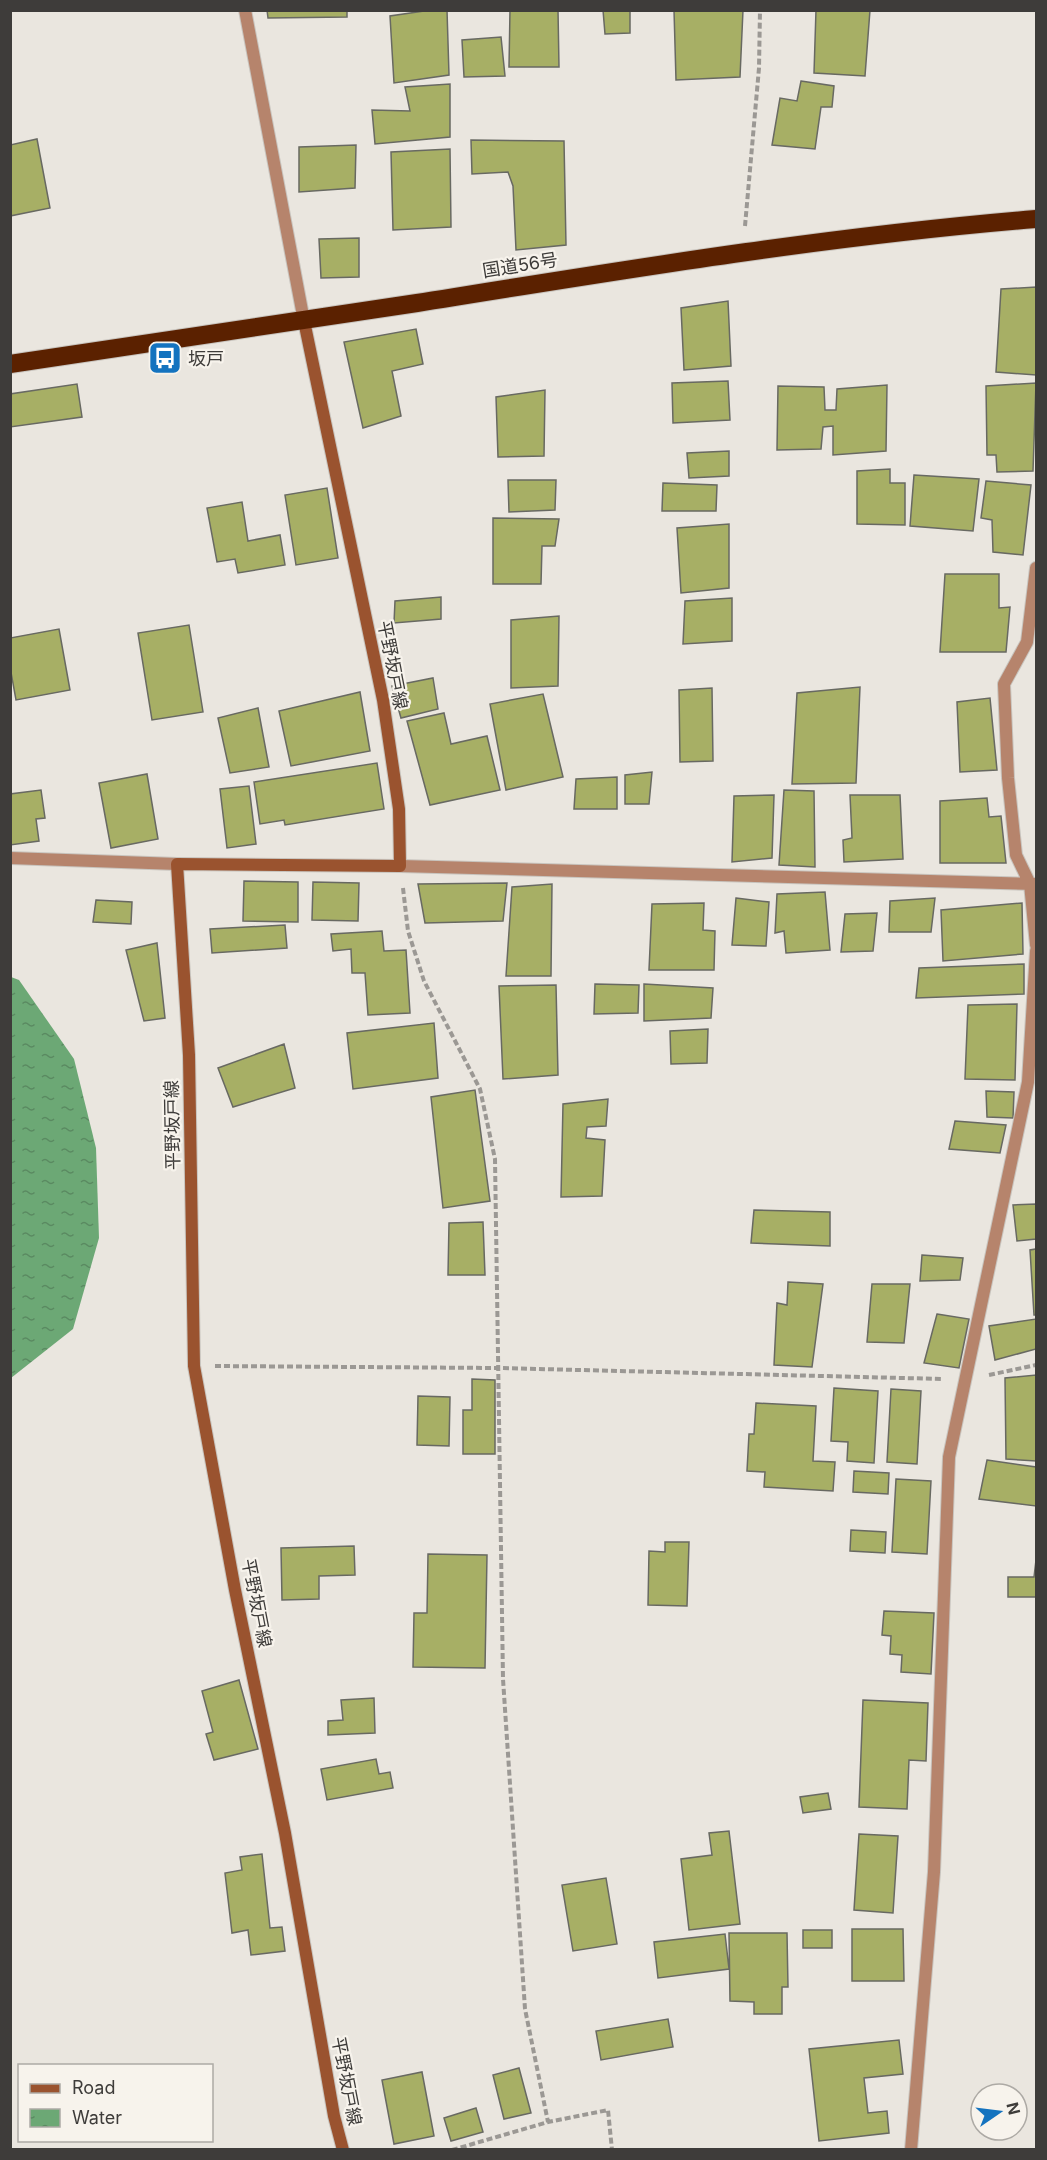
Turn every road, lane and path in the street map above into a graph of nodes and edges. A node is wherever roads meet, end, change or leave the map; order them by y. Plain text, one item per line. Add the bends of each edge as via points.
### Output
1 (245, 10) edge
2 (760, 10) edge
3 (1036, 219) edge
4 (742, 251) junction
5 (304, 321) junction
6 (10, 364) edge
7 (1036, 568) edge
8 (10, 858) edge
9 (177, 864) junction
10 (400, 866) junction
11 (1033, 884) edge
12 (1036, 945) edge
13 (1036, 951) edge
14 (1036, 1365) edge
15 (194, 1366) junction
16 (499, 1368) junction
17 (964, 1379) junction
18 (548, 2122) junction
19 (343, 2150) edge
20 (452, 2150) edge
21 (612, 2150) edge
22 (911, 2150) edge

1 - 5 street
2 - 4 path via 759,68
3 - 4 highway, 国道56号 via 907,230
4 - 5 highway, 国道56号
5 - 6 highway, 国道56号
5 - 10 main road, 平野坂戸線 via 383,699 399,809
7 - 11 street via 1027,642 1004,684 1016,855
8 - 9 street
9 - 10 main road
9 - 15 main road, 平野坂戸線 via 189,1054
10 - 11 street
10 - 16 path via 408,931 424,981 480,1089 495,1159
11 - 12 street
13 - 17 street via 1028,1082
14 - 17 path
15 - 16 path
15 - 19 main road, 平野坂戸線
16 - 17 path
16 - 18 path via 503,1679 525,2009
17 - 22 street via 949,1457 934,1872
18 - 20 path
18 - 21 path via 608,2110

